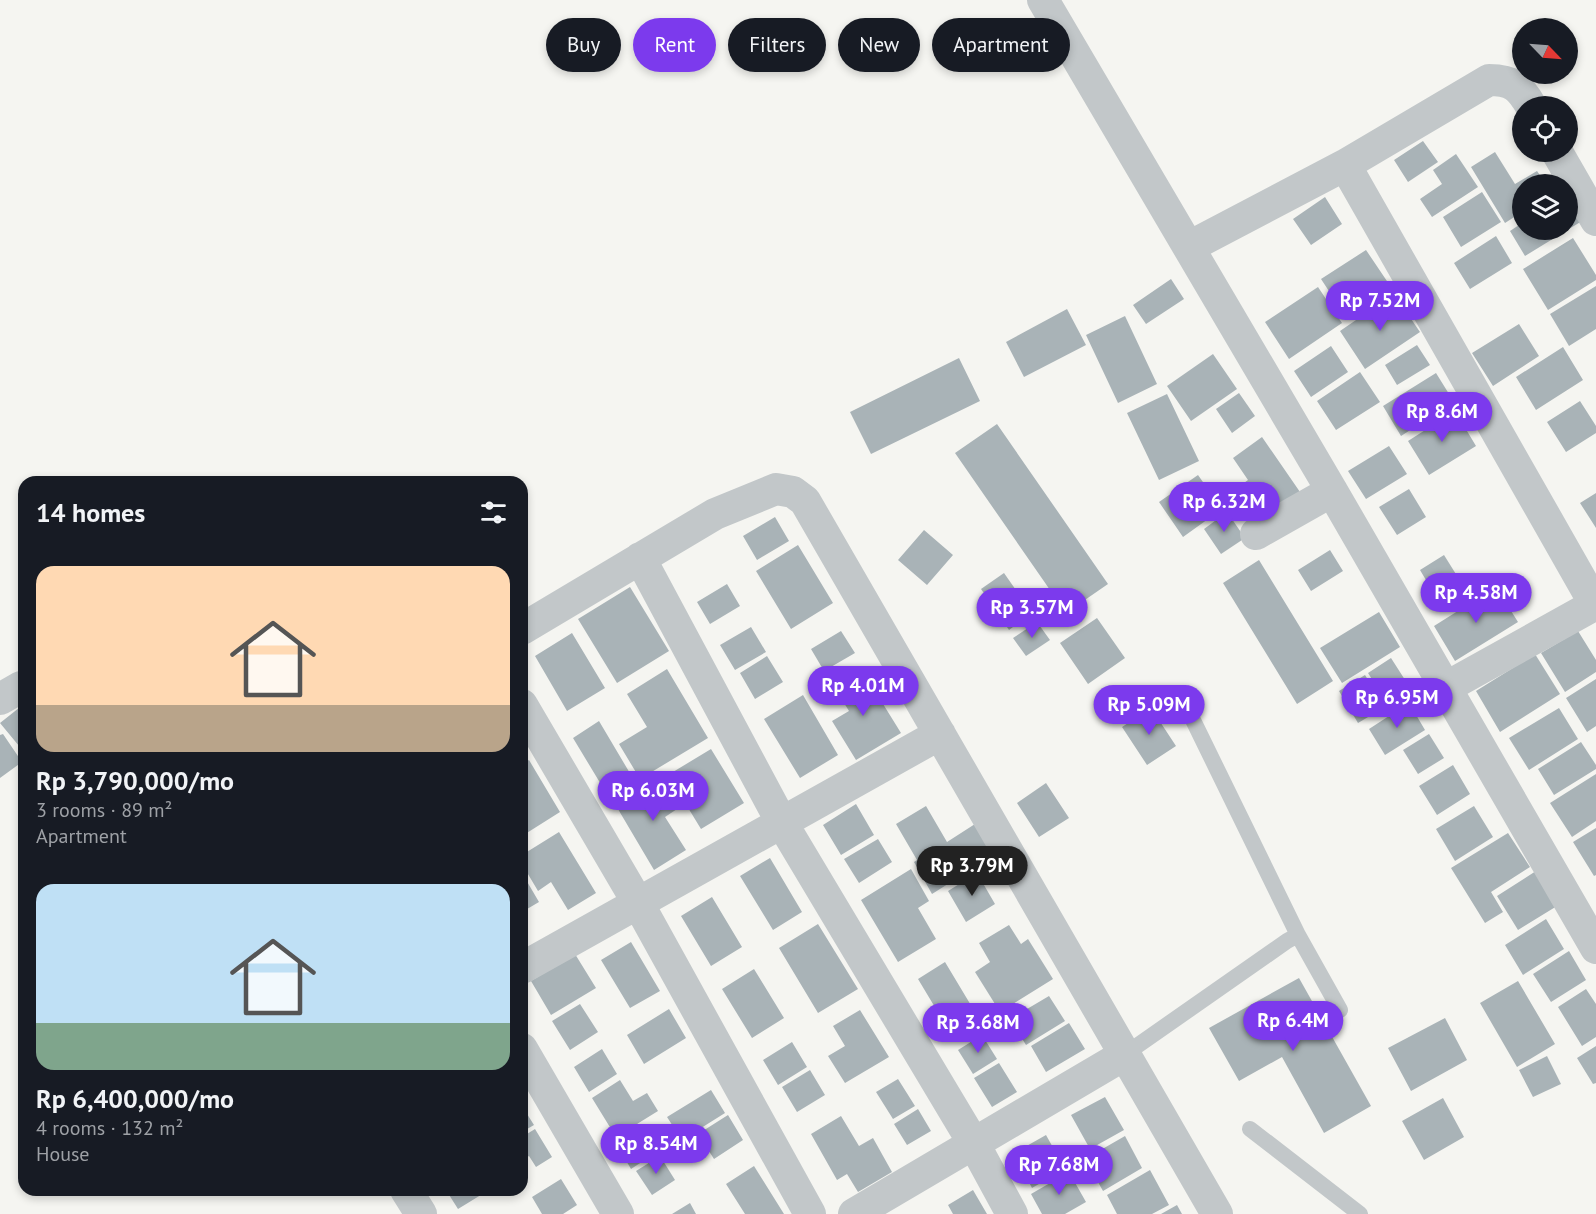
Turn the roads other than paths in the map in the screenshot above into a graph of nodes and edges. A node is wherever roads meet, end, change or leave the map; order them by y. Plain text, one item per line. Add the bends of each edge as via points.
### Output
1 (1043, 0) edge
2 (1525, 96) edge
3 (1563, 162) edge
4 (1345, 165) junction
5 (1596, 220) edge
6 (1189, 247) junction
7 (1332, 491) junction
8 (1256, 534) dead end
9 (640, 558) junction
10 (1596, 605) edge
11 (528, 625) edge
12 (1445, 688) junction
13 (18, 689) edge
14 (0, 699) edge
15 (528, 715) edge
16 (1191, 716) dead end
17 (940, 734) junction
18 (782, 823) junction
19 (638, 903) junction
20 (1298, 935) junction
21 (1596, 948) edge
22 (528, 965) edge
23 (1340, 1010) dead end
24 (1124, 1055) junction
25 (528, 1059) edge
26 (1251, 1129) dead end
27 (974, 1144) junction
28 (410, 1196) edge
29 (421, 1214) edge
30 (618, 1214) edge
31 (810, 1214) edge
32 (854, 1214) edge
33 (1012, 1214) edge
34 (1217, 1214) edge
35 (1360, 1214) edge

1 - 6 street
2 - 4 street via 1513,85 1489,80
3 - 5 street
4 - 6 street
4 - 10 street
6 - 7 street
7 - 8 street
7 - 12 street
9 - 11 street
9 - 17 street via 715,514 776,489 793,492 805,501 816,519
9 - 18 street
10 - 12 street
12 - 21 street
13 - 14 street
15 - 19 street
16 - 20 lane
17 - 18 street
17 - 24 street
18 - 19 street
18 - 27 street
19 - 22 street
19 - 31 street
20 - 23 lane
20 - 24 lane
24 - 27 street
24 - 34 street
25 - 30 street
26 - 35 lane
27 - 32 street
27 - 33 street
28 - 29 street

